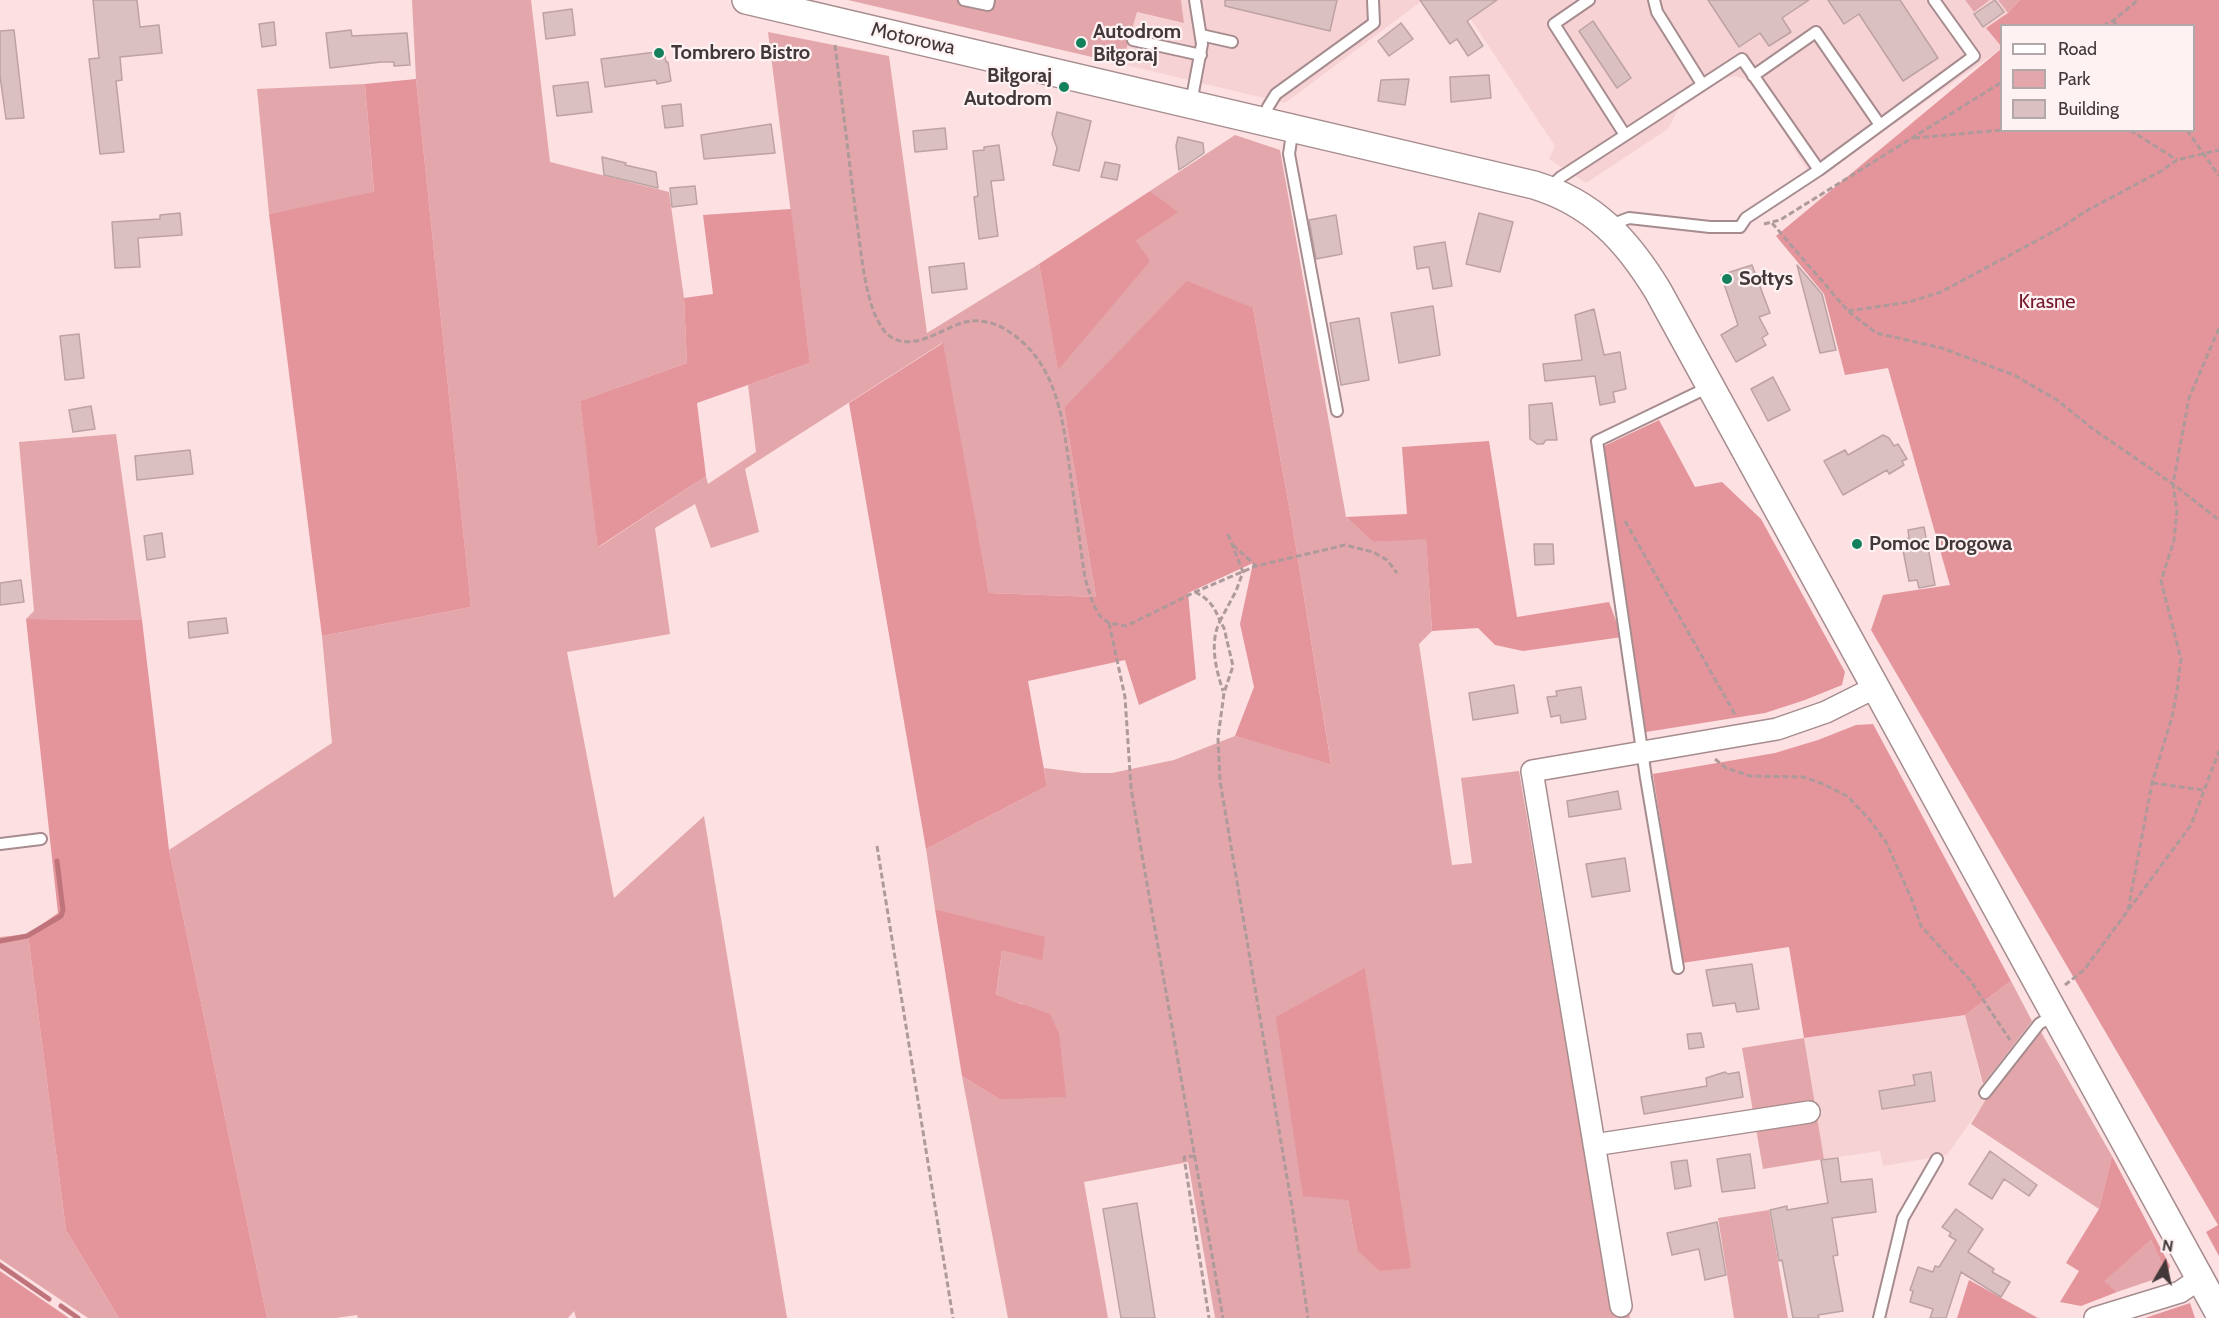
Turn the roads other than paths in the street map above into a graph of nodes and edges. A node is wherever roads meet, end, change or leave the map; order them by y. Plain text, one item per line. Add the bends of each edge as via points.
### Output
1 (746, 0) edge
2 (964, 0) edge
3 (989, 0) edge
4 (1195, 0) edge
5 (1373, 0) edge
6 (1589, 0) edge
7 (1654, 0) edge
8 (1934, 0) edge
9 (1202, 35) junction
10 (1133, 39) dead end
11 (1232, 42) dead end
12 (1202, 55) junction
13 (1754, 76) junction
14 (1702, 84) junction
15 (1191, 103) junction
16 (1260, 119) junction
17 (1880, 125) junction
18 (1293, 127) junction
19 (1625, 135) junction
20 (1819, 170) junction
21 (1547, 190) junction
22 (1608, 226) junction
23 (1711, 386) junction
24 (1338, 411) dead end
25 (1876, 687) junction
26 (1642, 752) junction
27 (41, 839) dead end
28 (0, 844) edge
29 (1678, 968) dead end
30 (2051, 1007) junction
31 (1985, 1093) dead end
32 (1809, 1112) dead end
33 (1594, 1145) junction
34 (1937, 1159) dead end
35 (2199, 1279) junction
36 (1621, 1306) dead end
37 (2219, 1313) edge
38 (1879, 1318) edge
39 (2095, 1318) edge

1 - 15 street, Motorowa
2 - 3 lane via 988,5
4 - 9 lane
5 - 16 lane via 1374,22 1276,94
6 - 19 lane via 1554,24
7 - 14 lane via 1657,12
8 - 17 lane via 1974,56
9 - 11 lane
9 - 12 lane
10 - 12 lane
12 - 15 lane
13 - 14 lane via 1742,59
13 - 17 lane via 1816,32
13 - 20 lane
14 - 19 lane
15 - 16 street, Motorowa
16 - 18 street, Motorowa
17 - 20 lane
18 - 21 street, Motorowa
18 - 24 lane via 1289,154
19 - 21 lane
20 - 22 lane via 1746,218 1740,227 1629,218
21 - 22 street, Motorowa via 1583,206
22 - 23 street, Motorowa via 1644,268
23 - 25 street, Motorowa
23 - 26 lane via 1597,441
25 - 26 street via 1794,724
25 - 30 street, Motorowa
26 - 29 lane
26 - 33 street via 1532,771
27 - 28 lane
30 - 31 lane
30 - 35 street, Motorowa
32 - 33 street
33 - 36 street
34 - 38 lane via 1903,1218
35 - 37 street, Motorowa
35 - 39 street via 2180,1292

